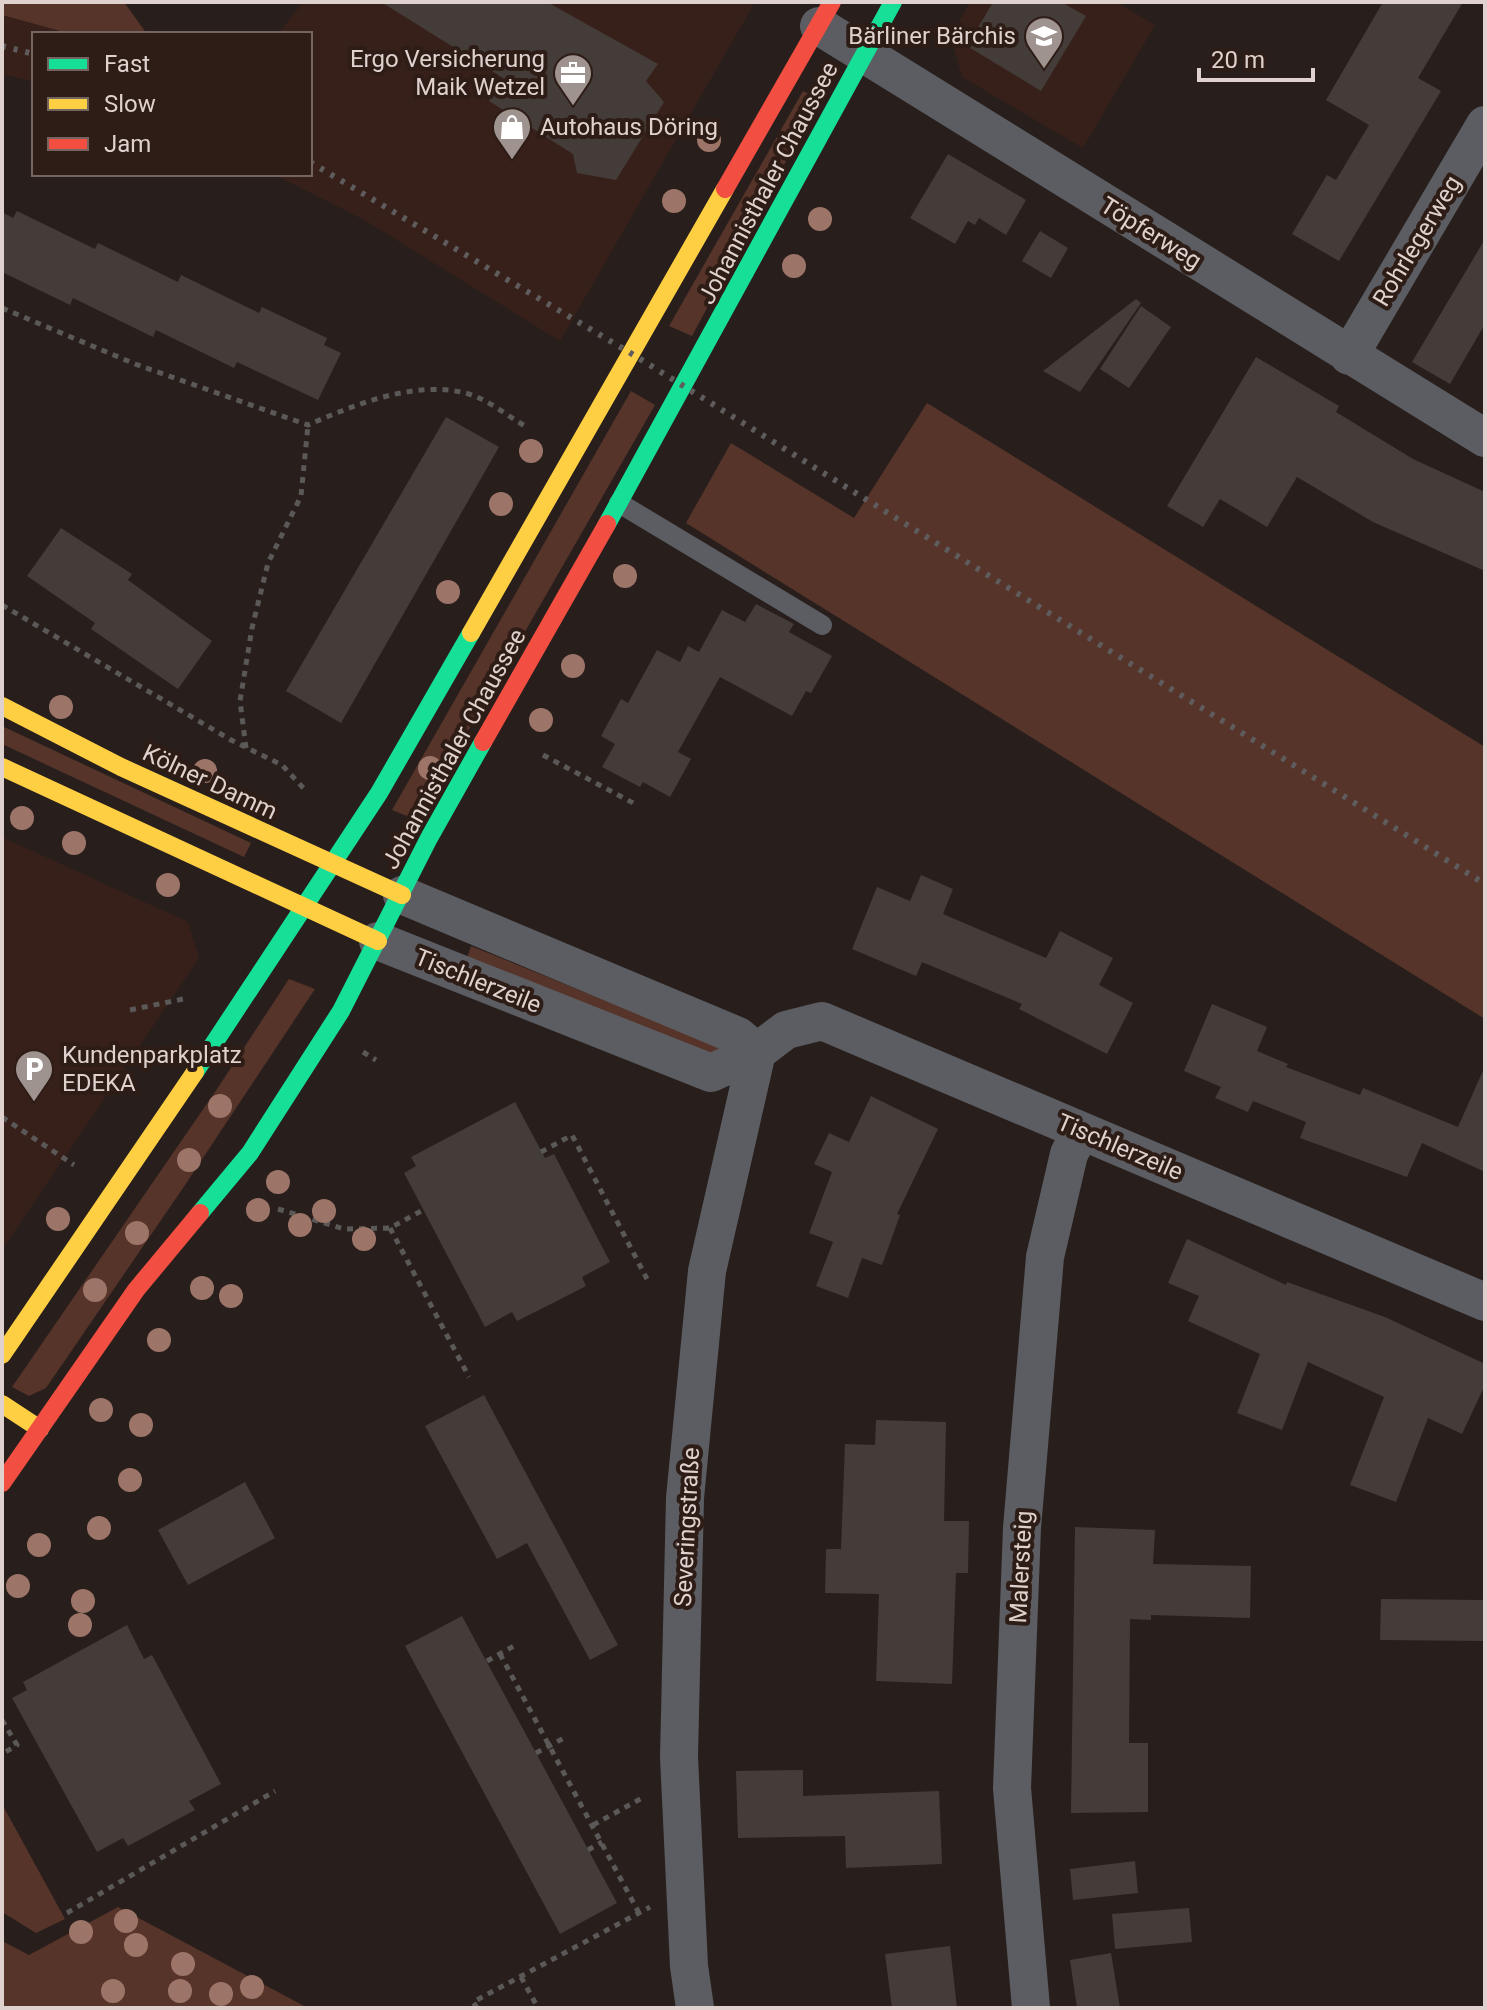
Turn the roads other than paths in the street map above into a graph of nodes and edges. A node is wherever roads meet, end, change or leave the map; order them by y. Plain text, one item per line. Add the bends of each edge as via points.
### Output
1 (893, 2) edge
2 (825, 14) edge
3 (866, 52) junction
4 (1485, 125) edge
5 (1349, 356) junction
6 (1485, 438) edge
7 (619, 503) junction
8 (822, 625) dead end
9 (2, 706) edge
10 (2, 767) edge
11 (331, 865) junction
12 (402, 895) junction
13 (304, 907) junction
14 (378, 941) junction
15 (757, 1052) junction
16 (1081, 1131) junction
17 (1485, 1302) edge
18 (2, 1355) edge
19 (2, 1404) edge
20 (40, 1429) junction
21 (2, 1483) edge
22 (695, 2008) edge
23 (1031, 2008) edge

1 - 3 main road, Johannisthaler Chaussee
2 - 3 street, Töpferweg
2 - 11 main road, Johannisthaler Chaussee via 422,720
3 - 5 street, Töpferweg
3 - 7 main road, Johannisthaler Chaussee
4 - 5 street, Rohrlegerweg
5 - 6 street, Töpferweg
7 - 8 lane
7 - 12 main road, Johannisthaler Chaussee
9 - 11 main road, Kölner Damm
10 - 13 main road
11 - 12 main road, Kölner Damm
11 - 13 main road, Johannisthaler Chaussee
12 - 14 main road, Johannisthaler Chaussee
12 - 15 street, Tischlerzeile via 738,1036
13 - 14 main road
13 - 18 main road, Johannisthaler Chaussee
14 - 15 street, Tischlerzeile via 711,1073
14 - 20 main road, Johannisthaler Chaussee via 341,1011 250,1153 136,1290
15 - 16 street, Tischlerzeile via 786,1030 822,1021
15 - 22 street, Severingstraße via 707,1271 685,1498 679,1757
16 - 17 street, Tischlerzeile
16 - 23 street, Malersteig via 1069,1154 1045,1257 1022,1528 1012,1788
19 - 20 main road
20 - 21 main road, Johannisthaler Chaussee

